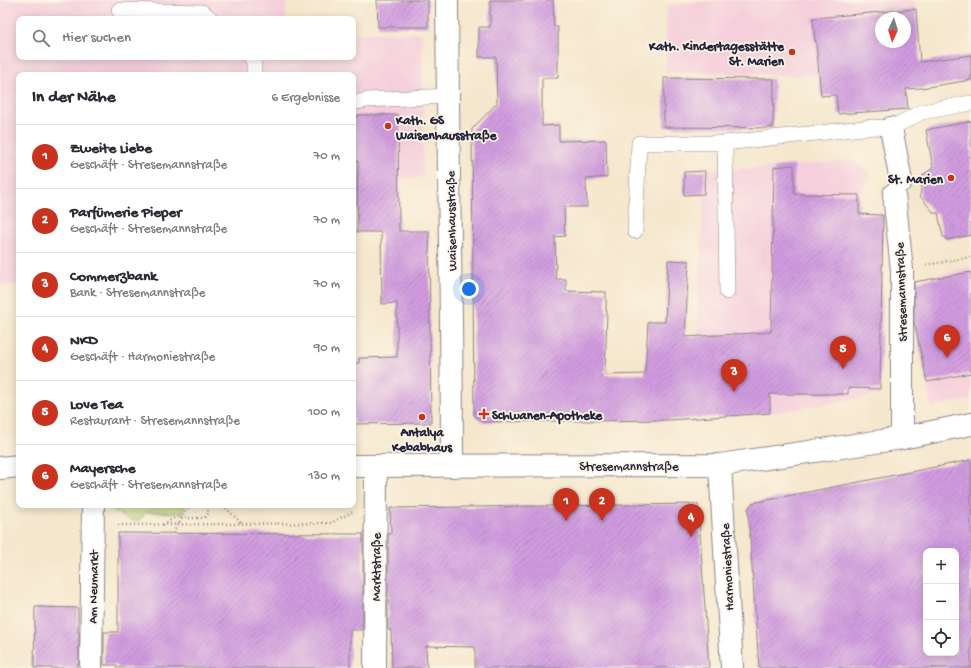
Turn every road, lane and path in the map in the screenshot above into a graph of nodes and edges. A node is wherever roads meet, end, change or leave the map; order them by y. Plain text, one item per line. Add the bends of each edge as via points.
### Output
1 (447, 0) edge
2 (119, 10) dead end
3 (207, 16) edge
4 (253, 60) edge
5 (254, 72) edge
6 (448, 96) junction
7 (356, 102) edge
8 (971, 103) edge
9 (890, 128) junction
10 (725, 143) junction
11 (635, 231) dead end
12 (971, 257) edge
13 (902, 270) junction
14 (727, 292) dead end
15 (971, 424) edge
16 (902, 438) junction
17 (720, 465) junction
18 (16, 466) edge
19 (356, 466) edge
20 (452, 466) junction
21 (376, 467) junction
22 (0, 468) edge
23 (375, 500) junction
24 (93, 508) edge
25 (188, 508) edge
26 (206, 508) edge
27 (226, 508) edge
28 (242, 524) junction
29 (117, 525) dead end
30 (163, 525) junction
31 (173, 533) dead end
32 (91, 668) edge
33 (375, 668) edge
34 (732, 668) edge

1 - 6 street, Waisenhausstraße
2 - 3 lane via 202,12
4 - 5 lane
6 - 7 lane
6 - 20 street, Waisenhausstraße
8 - 9 lane via 922,112
9 - 10 lane via 873,127
9 - 13 street, Stresemannstraße via 898,187
10 - 11 lane via 639,143
10 - 14 lane
12 - 13 path
13 - 16 street, Stresemannstraße
15 - 16 street, Stresemannstraße
16 - 17 street, Stresemannstraße
17 - 20 street, Stresemannstraße
17 - 34 street, Harmoniestraße
18 - 22 street
19 - 21 street, Stresemannstraße
20 - 21 street, Stresemannstraße
21 - 23 street, Marktstraße
23 - 28 path via 331,523
23 - 33 street, Marktstraße
24 - 32 street, Am Neumarkt
25 - 31 path
26 - 30 path via 209,513 204,518 174,518
27 - 28 path
28 - 30 path
29 - 30 path

